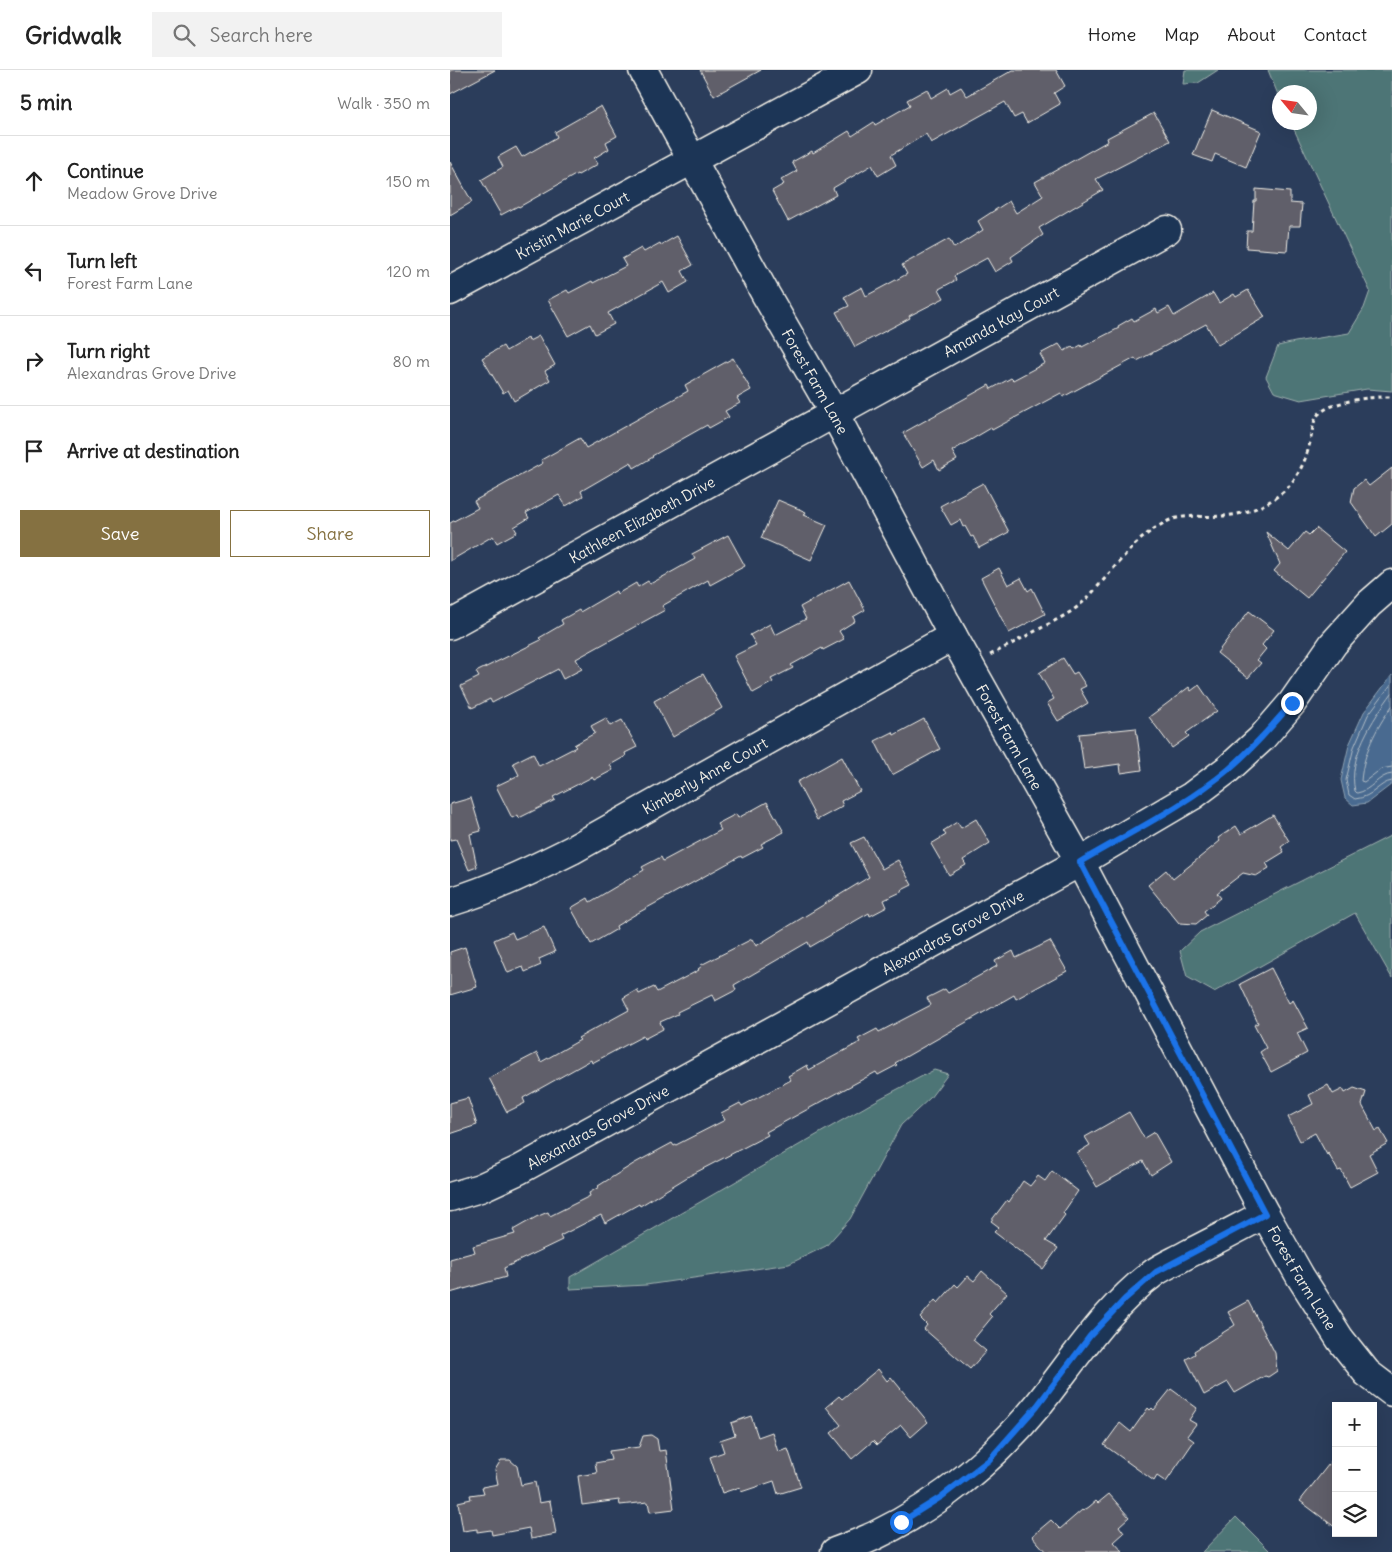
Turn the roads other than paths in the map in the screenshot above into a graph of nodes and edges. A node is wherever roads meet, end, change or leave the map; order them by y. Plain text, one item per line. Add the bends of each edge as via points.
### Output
1 (643, 70) edge
2 (858, 70) edge
3 (693, 159) junction
4 (1167, 230) dead end
5 (450, 291) edge
6 (834, 413) junction
7 (1392, 584) edge
8 (450, 624) edge
9 (953, 636) junction
10 (1080, 862) junction
11 (450, 902) edge
12 (450, 1198) edge
13 (1265, 1214) junction
14 (1392, 1392) edge
15 (836, 1552) edge

1 - 3 street, Forest Farm Lane
2 - 3 street, Kristin Marie Court
3 - 5 street, Kristin Marie Court
3 - 6 street, Forest Farm Lane
4 - 6 street, Amanda Kay Court
6 - 8 street, Kathleen Elizabeth Drive
6 - 9 street, Forest Farm Lane
7 - 10 street, Alexandras Grove Drive via 1333,644 1292,703 1261,739 1228,769 1192,796
9 - 10 street, Forest Farm Lane
9 - 11 street, Kimberly Anne Court via 572,850 524,874
10 - 12 street, Alexandras Grove Drive via 519,1170
10 - 13 street, Forest Farm Lane
13 - 14 street, Forest Farm Lane via 1340,1339 1367,1373
13 - 15 street via 1156,1272 1125,1299 1090,1336 1037,1406 989,1460 941,1497 901,1522

